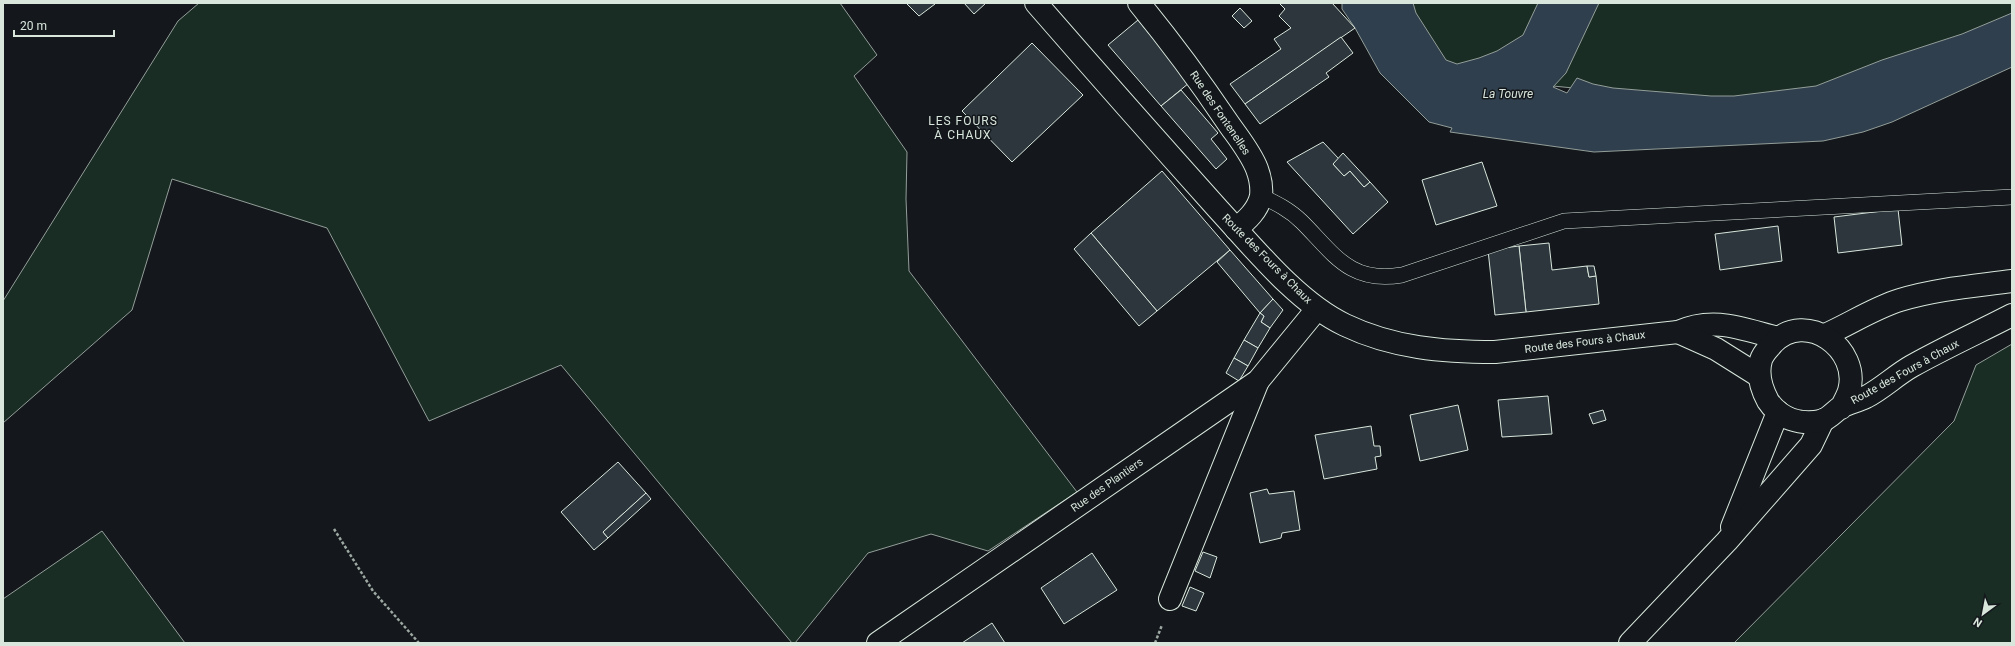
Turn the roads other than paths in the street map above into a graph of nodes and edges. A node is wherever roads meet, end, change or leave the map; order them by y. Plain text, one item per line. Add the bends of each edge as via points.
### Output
1 (1036, 3) edge
2 (1139, 3) edge
3 (1261, 196) junction
4 (2012, 196) edge
5 (1236, 229) junction
6 (2012, 281) edge
7 (1317, 309) junction
8 (2012, 315) edge
9 (1678, 332) junction
10 (1825, 335) junction
11 (1778, 338) junction
12 (1759, 376) junction
13 (1258, 381) junction
14 (1841, 408) junction
15 (1778, 412) junction
16 (1823, 420) junction
17 (1727, 541) junction
18 (1170, 599) dead end
19 (878, 643) edge
20 (1630, 643) edge

1 - 5 street, Route des Fours à Chaux
2 - 3 street, Rue des Fontenelles via 1201,84 1250,155 1257,169
3 - 4 lane via 1281,206 1302,222 1335,258 1352,269 1373,276 1389,277 1402,275 1564,221
3 - 5 street via 1249,219
5 - 7 street, Route des Fours à Chaux
6 - 10 street via 1900,300
7 - 9 street, Route des Fours à Chaux via 1345,325 1378,338 1441,351 1495,352
7 - 13 street, Rue des Plantiers
8 - 14 street, Route des Fours à Chaux via 1911,367 1867,396
9 - 11 street, Route des Fours à Chaux via 1693,325 1711,323
9 - 12 street via 1716,349
10 - 11 street, Route des Fours à Chaux via 1811,330 1798,330
10 - 14 street, Route des Fours à Chaux via 1839,347 1847,360 1850,375 1849,391
11 - 12 street, Route des Fours à Chaux via 1761,360
12 - 15 street, Route des Fours à Chaux via 1761,388
13 - 18 street
13 - 19 street, Rue des Plantiers
14 - 16 street, Route des Fours à Chaux
15 - 16 street, Route des Fours à Chaux via 1790,420
15 - 17 street
16 - 17 street via 1811,445
17 - 20 street

